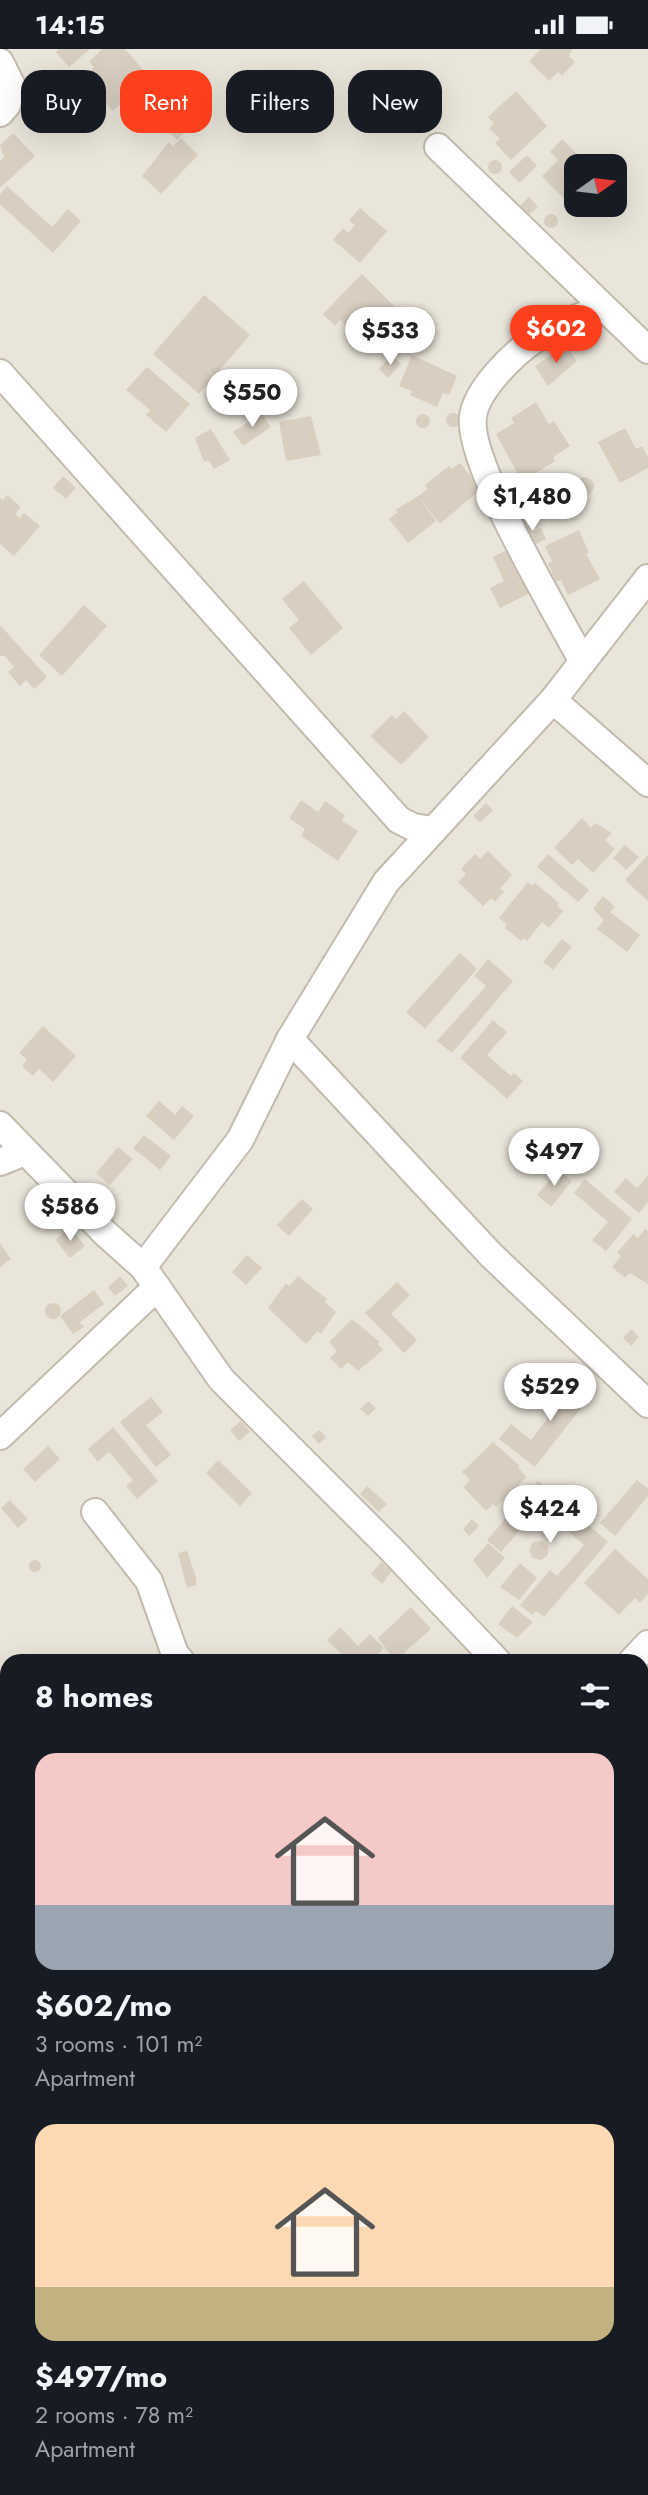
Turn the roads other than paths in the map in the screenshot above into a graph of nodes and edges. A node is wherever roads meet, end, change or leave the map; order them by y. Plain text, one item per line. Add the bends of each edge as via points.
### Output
1 (0, 62) edge
2 (0, 113) edge
3 (438, 147) dead end
4 (603, 308) junction
5 (648, 350) edge
6 (0, 373) edge
7 (648, 578) edge
8 (582, 660) junction
9 (553, 700) junction
10 (648, 783) edge
11 (433, 830) junction
12 (290, 1039) junction
13 (0, 1125) edge
14 (25, 1151) junction
15 (0, 1162) edge
16 (150, 1277) junction
17 (648, 1404) edge
18 (0, 1436) edge
19 (95, 1511) dead end
20 (175, 1654) edge
21 (490, 1654) edge

1 - 2 street via 12,86
3 - 4 street
4 - 5 street
4 - 8 street via 535,338 487,384 472,417 477,445 510,528
6 - 11 street via 400,820
7 - 8 street
8 - 9 street
9 - 10 street
9 - 11 street
11 - 12 street via 386,882
12 - 16 street via 240,1140
12 - 17 street via 491,1255
13 - 14 street
14 - 15 street
14 - 16 street
16 - 18 street
16 - 21 street via 220,1379
19 - 20 street via 149,1581

